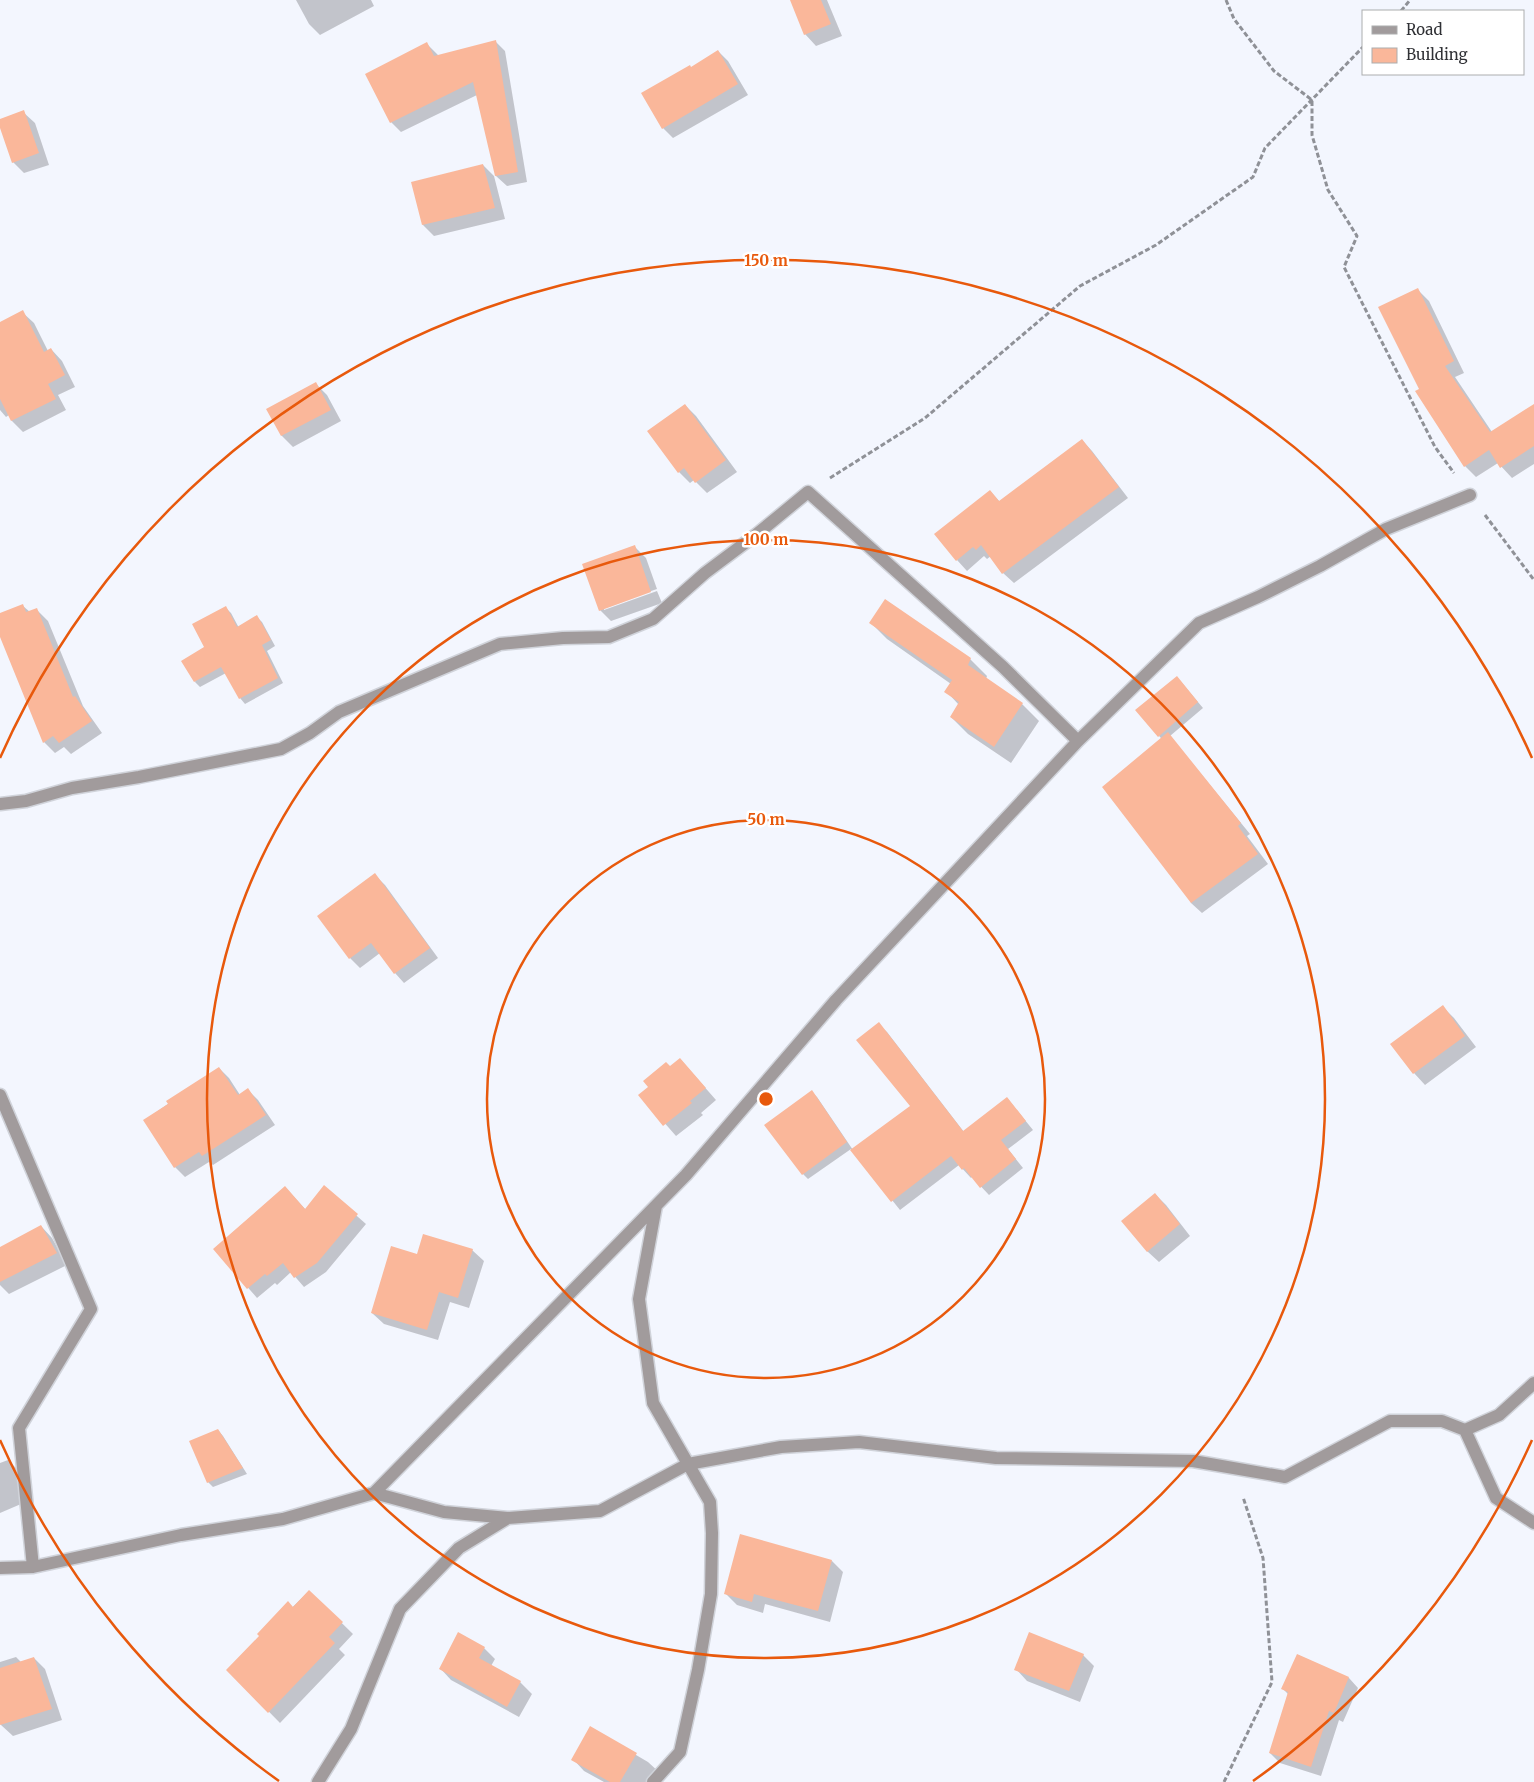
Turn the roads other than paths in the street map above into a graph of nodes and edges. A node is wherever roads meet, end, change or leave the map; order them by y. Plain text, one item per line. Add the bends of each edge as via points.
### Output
1 (1470, 495) road end
2 (1078, 741) junction
3 (0, 804) edge
4 (0, 1095) edge
5 (656, 1206) junction
6 (1534, 1383) edge
7 (1465, 1430) junction
8 (688, 1464) junction
9 (374, 1493) junction
10 (508, 1518) junction
11 (1534, 1523) edge
12 (33, 1567) junction
13 (0, 1568) edge
14 (318, 1782) edge
15 (653, 1782) edge

1 - 2 street via 1386,529 1258,598 1199,624
2 - 3 street via 1004,667 808,492 705,573 653,619 609,637 500,644 339,712 282,749
2 - 5 street via 836,1000
4 - 12 street via 91,1309 19,1428
5 - 8 street via 639,1300 653,1403
5 - 9 street
6 - 7 street via 1499,1415
7 - 8 street via 1442,1421 1390,1421 1285,1477 1184,1461 996,1458 859,1442 781,1447
7 - 11 street via 1496,1498
8 - 10 street via 600,1511
8 - 15 street via 710,1502 711,1594 680,1752
9 - 10 street via 444,1512
9 - 12 street via 283,1519 181,1535
10 - 14 street via 459,1548 400,1609 351,1729
12 - 13 street

